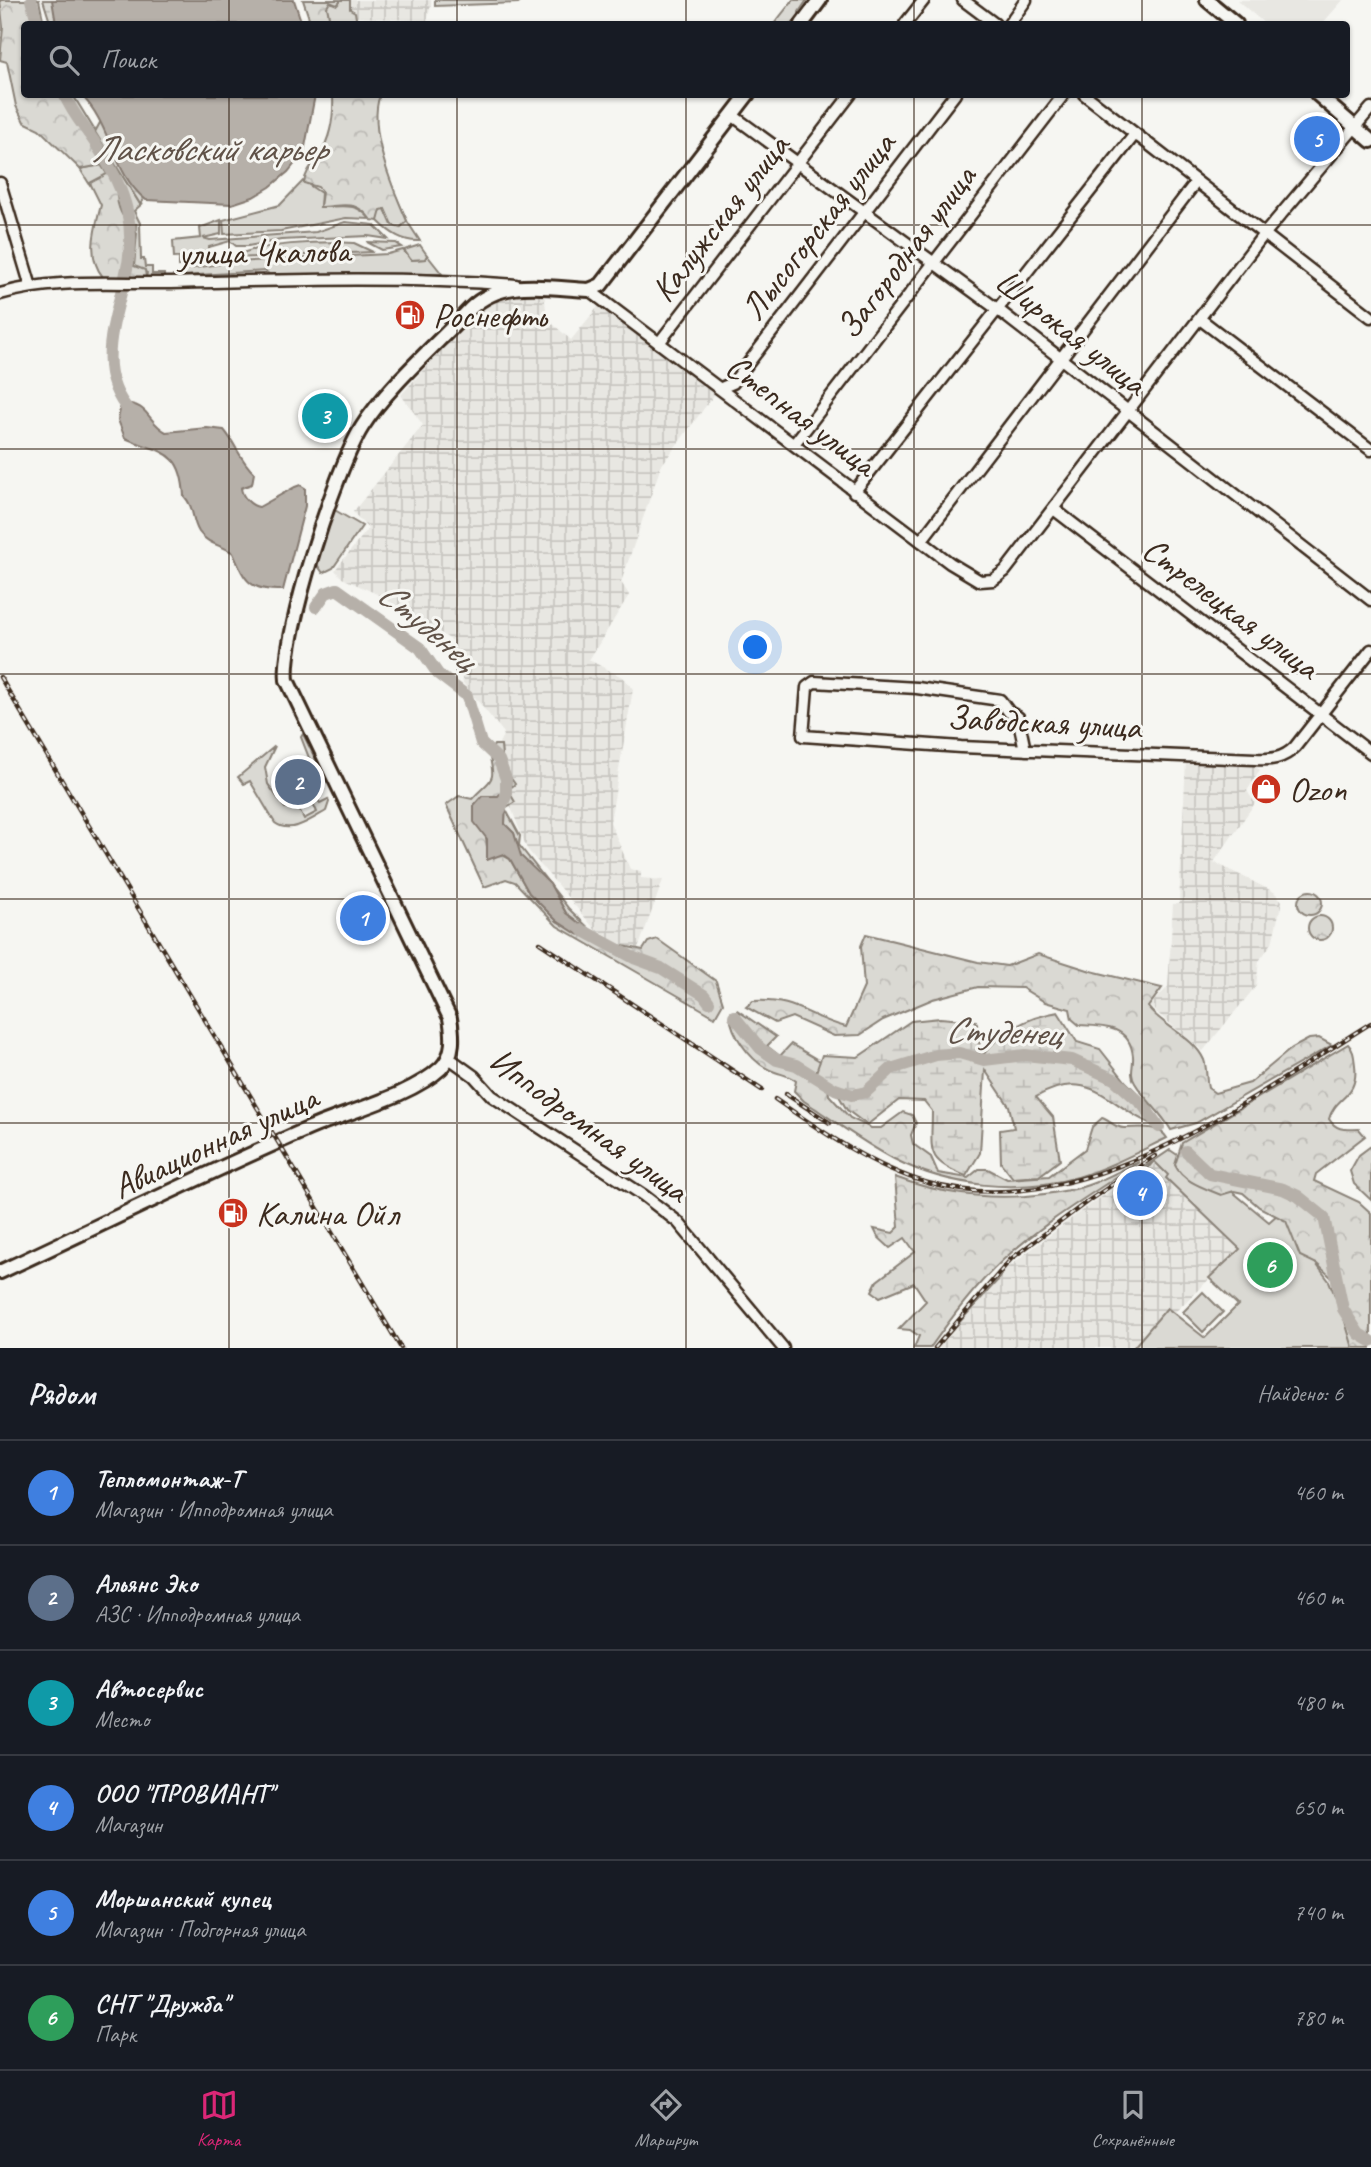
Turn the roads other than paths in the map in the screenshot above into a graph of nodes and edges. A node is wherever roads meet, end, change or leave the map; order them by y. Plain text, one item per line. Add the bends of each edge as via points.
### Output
1 (820, 0) edge
2 (924, 0) edge
3 (963, 0) edge
4 (1026, 0) edge
5 (1207, 0) edge
6 (804, 21) edge
7 (907, 21) edge
8 (991, 21) edge
9 (1011, 21) edge
10 (1232, 21) edge
11 (745, 98) edge
12 (848, 98) edge
13 (952, 98) edge
14 (1061, 98) edge
15 (1089, 98) edge
16 (1321, 98) edge
17 (1371, 108) edge
18 (732, 115) junction
19 (1355, 128) junction
20 (1135, 134) junction
21 (1371, 141) edge
22 (799, 163) junction
23 (1196, 182) junction
24 (0, 183) edge
25 (865, 212) junction
26 (1265, 233) junction
27 (934, 264) junction
28 (31, 287) junction
29 (530, 287) junction
30 (589, 289) junction
31 (0, 294) edge
32 (997, 309) junction
33 (1371, 317) edge
34 (1200, 319) junction
35 (659, 343) junction
36 (1060, 360) junction
37 (721, 388) junction
38 (1127, 411) junction
39 (794, 444) junction
40 (1371, 450) edge
41 (855, 492) junction
42 (1055, 510) junction
43 (921, 541) junction
44 (1371, 600) edge
45 (1371, 650) edge
46 (1323, 713) junction
47 (1025, 750) junction
48 (1371, 753) edge
49 (449, 1058) junction
50 (0, 1272) edge
51 (783, 1348) edge

1 - 6 main road
2 - 7 street
3 - 8 street
4 - 9 street
5 - 10 main road
11 - 18 main road
12 - 22 street, Калужская улица
13 - 25 street, Лысогорская улица
14 - 27 street, Загородная улица
15 - 20 street
16 - 19 main road
17 - 19 street
18 - 22 street, Широкая улица
18 - 30 main road via 604,281
19 - 21 main road
19 - 26 street
20 - 23 street
20 - 32 street
22 - 25 street, Широкая улица
22 - 35 street, Калужская улица
23 - 26 street
23 - 36 street
24 - 28 street
25 - 27 street, Широкая улица
25 - 37 street, Лысогорская улица via 733,383
26 - 33 street
26 - 34 street
27 - 32 street, Широкая улица
27 - 39 street, Загородная улица
28 - 29 street, улица Чкалова via 369,278
28 - 31 street, улица Чкалова
29 - 30 main road
29 - 49 main road, Ипподромная улица via 497,290 477,302 362,427 324,520 286,661 288,680 303,716 450,1018
30 - 35 street, Степная улица
32 - 36 street, Широкая улица
32 - 41 street
34 - 38 street
34 - 40 street
35 - 37 street, Степная улица
36 - 38 street, Широкая улица
36 - 43 street
37 - 39 street, Степная улица
38 - 42 street
38 - 44 street, Широкая улица
39 - 41 street, Степная улица
41 - 43 street, Степная улица
42 - 43 street, Степная улица via 993,580 969,577
42 - 46 street, Стрелецкая улица
45 - 46 street
46 - 47 street, Заводская улица via 1283,757 1265,760
46 - 48 street, Стрелецкая улица
47 - 47 street, Заводская улица via 803,736 807,687 814,682 876,686 1000,700 1017,717
49 - 50 main road, Авиационная улица via 433,1074 404,1089 273,1144
49 - 51 street, Ипподромная улица via 492,1096 678,1222

